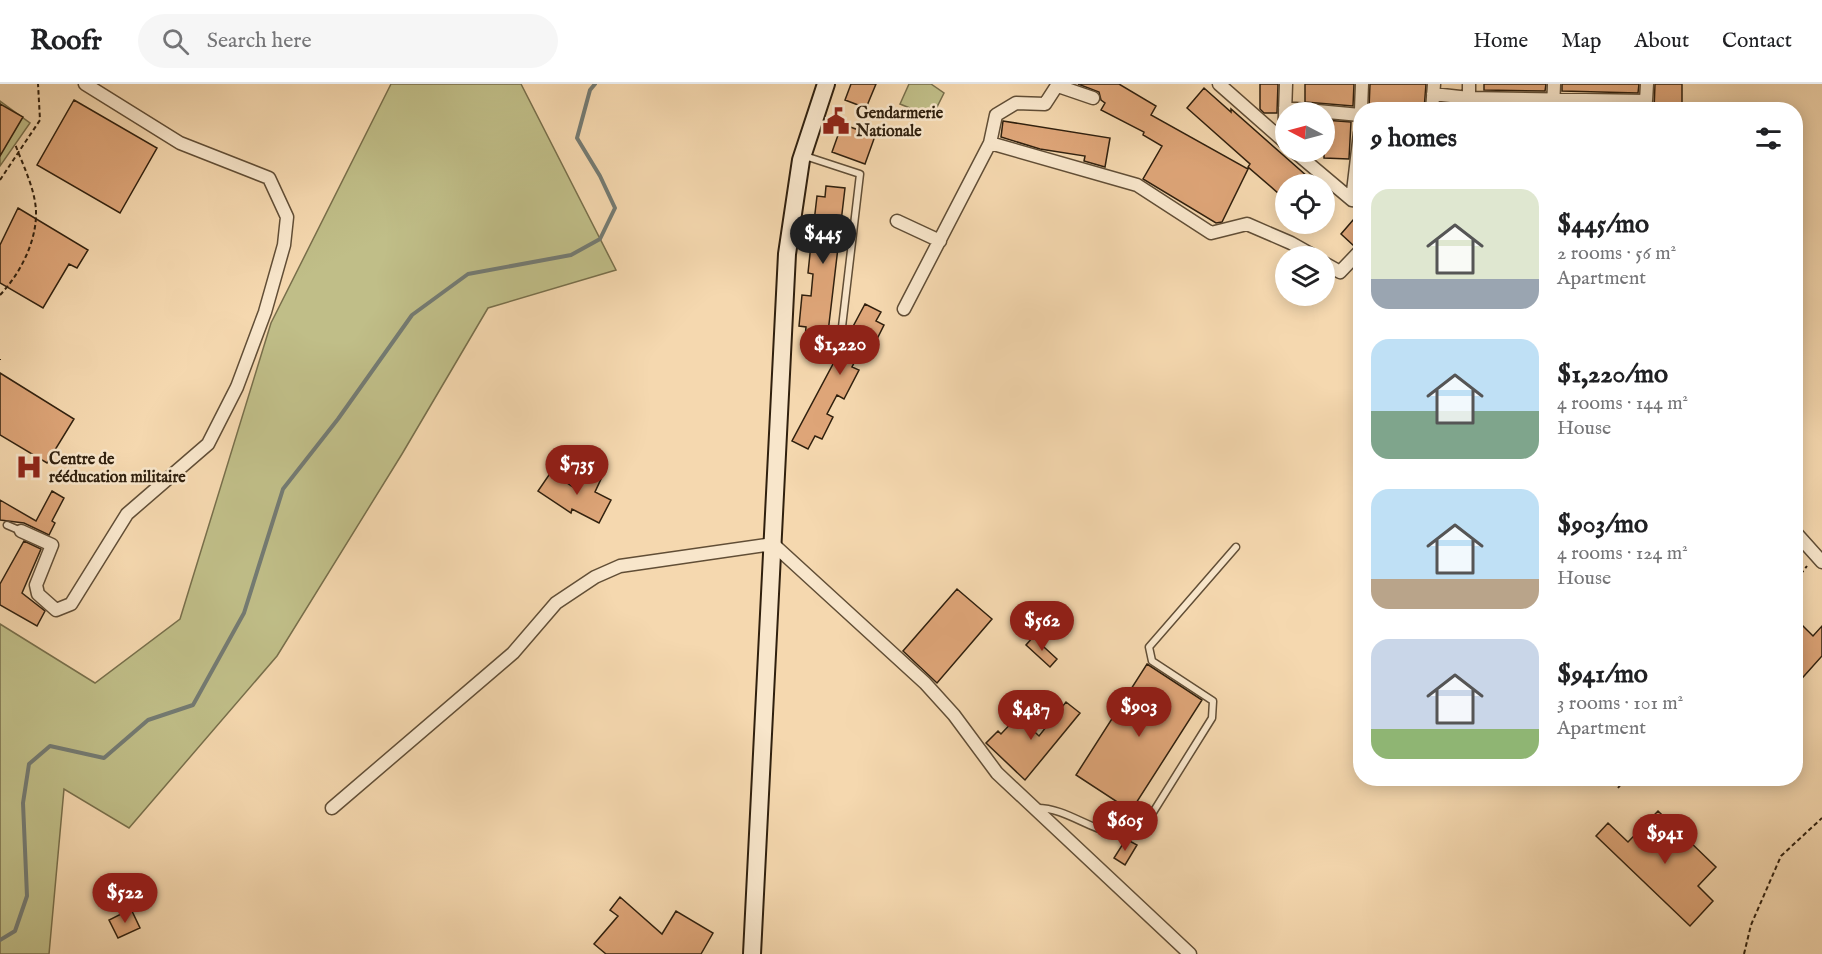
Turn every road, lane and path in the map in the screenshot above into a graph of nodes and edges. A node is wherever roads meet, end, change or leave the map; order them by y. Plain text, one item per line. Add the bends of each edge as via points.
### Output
1 (38, 84) edge
2 (85, 84) edge
3 (826, 84) edge
4 (1219, 84) edge
5 (1286, 84) edge
6 (1362, 84) edge
7 (1469, 84) edge
8 (1554, 84) edge
9 (1647, 84) edge
10 (1058, 85) edge
11 (1433, 89) edge
12 (1093, 98) dead end
13 (1469, 98) junction
14 (1285, 102) edge
15 (1361, 102) edge
16 (1494, 102) edge
17 (1553, 102) edge
18 (1639, 102) edge
19 (1335, 113) edge
20 (1353, 114) edge
21 (1275, 134) edge
22 (990, 143) junction
23 (15, 144) dead end
24 (17, 151) junction
25 (803, 155) junction
26 (1307, 162) edge
27 (0, 180) edge
28 (1353, 199) edge
29 (897, 221) dead end
30 (940, 241) junction
31 (1296, 246) edge
32 (1353, 258) edge
33 (1335, 269) edge
34 (0, 295) edge
35 (904, 309) dead end
36 (842, 327) dead end
37 (8, 525) dead end
38 (21, 531) joint
39 (1803, 541) edge
40 (774, 544) junction
41 (1236, 548) dead end
42 (1819, 559) edge
43 (1803, 574) edge
44 (332, 808) dead end
45 (1036, 808) junction
46 (1822, 818) edge
47 (752, 954) edge
48 (1190, 954) edge
49 (1744, 954) edge

1 - 24 path via 40,120
2 - 38 street via 180,143 269,178 286,217 284,245 266,312 237,387 208,444 127,514 71,604 56,610 38,594 36,585 52,546
3 - 25 main road
4 - 21 street
5 - 14 street
6 - 15 street
7 - 13 street
8 - 17 street
9 - 18 street via 1646,101
10 - 12 street
10 - 22 street via 1045,104 1016,103 996,115
11 - 13 street
13 - 16 street
19 - 20 street
22 - 30 street
22 - 31 street via 1137,185 1210,233 1247,224
23 - 24 path
24 - 27 path
24 - 34 path via 36,211 25,260
25 - 36 lane via 860,174
25 - 40 main road via 787,254
26 - 28 street
29 - 30 street
30 - 35 street
32 - 33 street via 1340,272
37 - 38 lane
39 - 42 street
40 - 44 street via 620,566 595,577 556,603 513,653
40 - 45 street via 925,683 998,773
40 - 47 main road
41 - 45 lane via 1149,647 1152,661 1213,700 1215,707 1212,718 1142,830 1108,834 1063,812
42 - 43 path
45 - 48 street
46 - 49 path via 1780,856 1751,925

